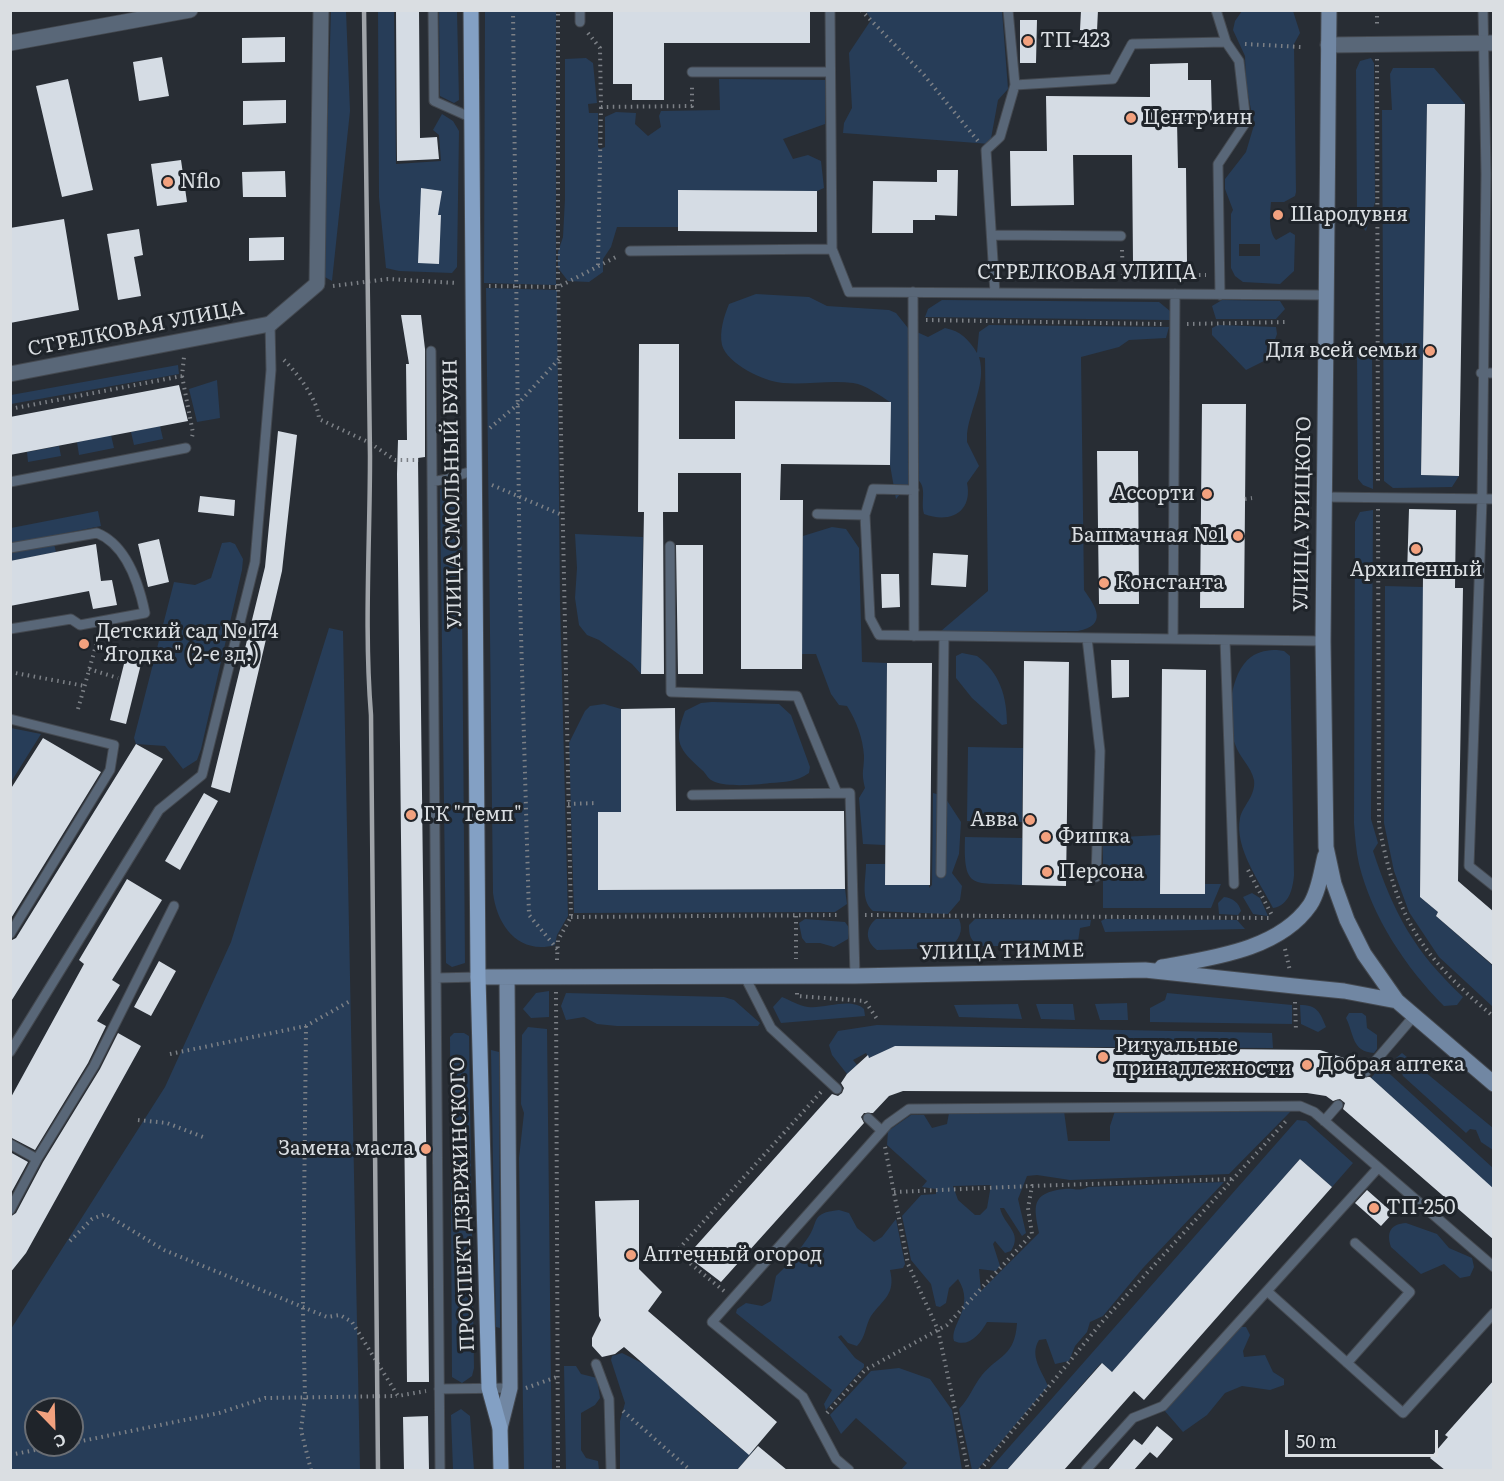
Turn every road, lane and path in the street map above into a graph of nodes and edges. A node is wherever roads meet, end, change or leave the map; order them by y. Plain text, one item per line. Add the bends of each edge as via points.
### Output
1 (190, 10) edge
2 (321, 10) edge
3 (433, 10) edge
4 (471, 10) edge
5 (513, 10) edge
6 (558, 10) edge
7 (579, 10) edge
8 (830, 10) edge
9 (861, 10) edge
10 (1008, 10) edge
11 (1216, 10) edge
12 (1329, 10) edge
13 (1377, 10) edge
14 (1483, 10) edge
15 (580, 22) joint
16 (1226, 42) junction
17 (10, 43) edge
18 (1488, 43) edge
19 (1377, 44) junction
20 (1328, 45) junction
21 (1301, 47) dead end
22 (692, 72) joint
23 (830, 72) junction
24 (1016, 85) junction
25 (601, 107) junction
26 (472, 118) junction
27 (986, 150) junction
28 (1490, 174) edge
29 (992, 235) junction
30 (1121, 236) joint
31 (832, 249) junction
32 (630, 250) joint
33 (598, 265) junction
34 (1218, 275) junction
35 (458, 283) dead end
36 (335, 286) dead end
37 (482, 286) dead end
38 (517, 286) junction
39 (558, 287) junction
40 (913, 292) junction
41 (995, 293) junction
42 (1175, 294) junction
43 (1220, 295) junction
44 (1326, 296) junction
45 (913, 320) junction
46 (1289, 322) dead end
47 (270, 324) junction
48 (1175, 324) junction
49 (186, 342) junction
50 (270, 347) junction
51 (431, 351) dead end
52 (559, 359) junction
53 (1481, 373) junction
54 (1494, 373) edge
55 (10, 374) edge
56 (182, 376) junction
57 (516, 405) junction
58 (10, 409) edge
59 (488, 430) dead end
60 (186, 448) joint
61 (475, 471) junction
62 (433, 480) junction
63 (10, 482) edge
64 (488, 484) dead end
65 (914, 490) junction
66 (518, 495) junction
67 (1324, 496) junction
68 (1252, 498) dead end
69 (1378, 498) junction
70 (1245, 499) dead end
71 (1482, 499) junction
72 (1494, 500) edge
73 (562, 514) junction
74 (817, 514) dead end
75 (865, 515) junction
76 (670, 546) dead end
77 (10, 548) edge
78 (102, 623) junction
79 (10, 629) edge
80 (915, 636) junction
81 (944, 636) junction
82 (1087, 638) junction
83 (1173, 639) junction
84 (1225, 640) junction
85 (1323, 641) junction
86 (89, 669) junction
87 (10, 672) edge
88 (118, 678) dead end
89 (85, 686) junction
90 (78, 709) dead end
91 (10, 719) edge
92 (837, 793) junction
93 (692, 795) dead end
94 (597, 803) dead end
95 (568, 804) junction
96 (1326, 847) junction
97 (941, 873) dead end
98 (1096, 877) dead end
99 (1234, 884) dead end
100 (1494, 886) edge
101 (174, 906) dead end
102 (853, 915) junction
103 (571, 917) junction
104 (1273, 918) dead end
105 (10, 934) edge
106 (558, 940) dead end
107 (558, 950) dead end
108 (1145, 970) junction
109 (855, 976) junction
110 (478, 977) junction
111 (507, 977) junction
112 (745, 977) junction
113 (436, 978) junction
114 (352, 1000) dead end
115 (1397, 1001) junction
116 (1414, 1016) junction
117 (1494, 1017) edge
118 (306, 1026) junction
119 (555, 1027) dead end
120 (10, 1052) edge
121 (170, 1054) dead end
122 (1366, 1072) dead end
123 (1492, 1081) edge
124 (833, 1086) joint
125 (1338, 1105) dead end
126 (1300, 1106) junction
127 (868, 1118) dead end
128 (138, 1120) dead end
129 (1324, 1121) junction
130 (882, 1131) junction
131 (203, 1137) dead end
132 (10, 1144) edge
133 (37, 1159) junction
134 (1378, 1168) junction
135 (1232, 1179) junction
136 (1032, 1186) junction
137 (894, 1192) junction
138 (10, 1210) edge
139 (70, 1241) dead end
140 (1356, 1243) dead end
141 (1494, 1267) edge
142 (1267, 1292) junction
143 (733, 1299) junction
144 (303, 1308) junction
145 (1494, 1314) edge
146 (938, 1330) junction
147 (1347, 1363) junction
148 (596, 1364) dead end
149 (556, 1377) junction
150 (489, 1388) junction
151 (517, 1388) junction
152 (439, 1389) junction
153 (398, 1396) junction
154 (305, 1397) junction
155 (609, 1399) junction
156 (817, 1423) junction
157 (500, 1428) junction
158 (84, 1441) edge
159 (311, 1470) edge
160 (440, 1470) edge
161 (501, 1470) edge
162 (558, 1470) edge
163 (611, 1470) edge
164 (690, 1470) edge
165 (849, 1470) edge
166 (968, 1470) edge
167 (980, 1470) edge
168 (1086, 1470) edge

1 - 17 street
2 - 47 street via 317,284
3 - 26 lane via 435,101
4 - 26 main road, УЛИЦА СМОЛЬНЫЙ БУЯН
5 - 38 path
6 - 39 path
7 - 15 lane
8 - 23 lane
9 - 27 path via 924,75
10 - 24 lane
11 - 16 lane
12 - 20 main road, УЛИЦА УРИЦКОГО
13 - 19 path
14 - 18 lane
15 - 25 path via 600,48
16 - 21 path
16 - 24 lane via 1132,44 1113,79
16 - 34 lane via 1239,61 1246,122 1218,164
18 - 19 street
18 - 28 lane
19 - 20 street
19 - 69 path
20 - 44 main road, УЛИЦА УРИЦКОГО
22 - 23 lane
22 - 25 path via 692,106
23 - 31 lane
24 - 27 lane via 1000,137
25 - 33 path
26 - 61 main road, УЛИЦА СМОЛЬНЫЙ БУЯН
27 - 29 lane
28 - 53 lane
29 - 30 lane
29 - 41 lane
30 - 34 path via 1123,276
31 - 32 lane
31 - 40 lane, СТРЕЛКОВАЯ УЛИЦА via 849,292
32 - 33 path
33 - 39 path
34 - 43 lane
35 - 36 path via 388,279
37 - 38 path
38 - 39 path
38 - 57 path
39 - 52 path
40 - 41 lane, СТРЕЛКОВАЯ УЛИЦА
40 - 45 lane
41 - 42 lane, СТРЕЛКОВАЯ УЛИЦА
42 - 43 lane, СТРЕЛКОВАЯ УЛИЦА
42 - 48 lane
43 - 44 lane, СТРЕЛКОВАЯ УЛИЦА
44 - 67 main road, УЛИЦА УРИЦКОГО
45 - 48 path
45 - 65 lane
46 - 48 path
47 - 49 street, СТРЕЛКОВАЯ УЛИЦА
47 - 50 lane
48 - 83 lane
49 - 55 street, СТРЕЛКОВАЯ УЛИЦА
49 - 56 path
50 - 62 path via 293,369 319,411 319,419 370,443 395,460 422,460
50 - 120 lane via 255,562 202,775 159,810
51 - 62 lane
52 - 57 path
52 - 73 path
53 - 54 lane
53 - 71 lane
56 - 58 path
56 - 60 path via 193,433
57 - 59 path
57 - 66 path
60 - 63 lane
61 - 62 lane via 443,481
61 - 110 main road, УЛИЦА СМОЛЬНЫЙ БУЯН
62 - 113 lane
64 - 66 path
65 - 75 lane via 873,489
65 - 80 lane
66 - 73 path
66 - 107 path via 529,915
67 - 69 lane
67 - 85 main road, УЛИЦА УРИЦКОГО
68 - 70 path
69 - 71 lane
69 - 117 path via 1379,825 1388,872 1397,900 1425,949 1465,993
71 - 72 lane
71 - 100 lane via 1469,866
73 - 95 path
74 - 75 lane
75 - 80 lane via 870,618 879,636
76 - 92 lane via 671,692 797,696
77 - 78 lane via 97,533 110,538 126,559 140,589 145,613
78 - 79 lane via 80,626 70,619
78 - 86 path
80 - 81 lane
81 - 82 lane
81 - 97 lane
82 - 83 lane
82 - 98 lane via 1100,751
83 - 84 lane
84 - 85 lane
84 - 99 lane
85 - 96 main road, УЛИЦА УРИЦКОГО
86 - 88 path
86 - 89 path
87 - 89 path
89 - 90 path
91 - 105 lane via 114,745 110,770
92 - 93 lane
92 - 102 lane via 850,793
94 - 95 path
95 - 103 path
96 - 108 main road via 1311,903 1279,933 1233,952
96 - 115 main road, УЛИЦА УРИЦКОГО via 1347,920 1364,954
101 - 133 lane via 94,1066
102 - 103 path
102 - 104 path
102 - 109 lane
103 - 106 path
108 - 109 main road, УЛИЦА ТИММЕ
108 - 115 main road, УЛИЦА ТИММЕ via 1344,991
109 - 112 main road, УЛИЦА ТИММЕ
110 - 111 main road, УЛИЦА ТИММЕ
110 - 113 lane
110 - 150 main road, ПРОСПЕКТ ДЗЕРЖИНСКОГО
111 - 112 main road, УЛИЦА ТИММЕ
111 - 151 main road, ПРОСПЕКТ ДЗЕРЖИНСКОГО
112 - 124 lane via 771,1028
113 - 152 lane
114 - 118 path
115 - 116 main road
116 - 122 lane
116 - 123 main road
118 - 121 path
118 - 144 path
119 - 149 path
124 - 143 path via 676,1252
125 - 129 lane
126 - 129 lane
126 - 130 lane via 909,1110
126 - 135 path
127 - 130 lane
128 - 131 path via 167,1123
129 - 134 lane
130 - 137 path
130 - 143 lane
132 - 133 lane
133 - 138 lane
134 - 141 lane
134 - 142 lane
135 - 136 path
135 - 167 path via 1102,1322
136 - 137 path
136 - 146 path via 1028,1208 1032,1234
137 - 146 path via 908,1264
139 - 144 path via 92,1219 105,1214 164,1250
140 - 147 lane via 1410,1292
142 - 147 lane
142 - 168 lane via 1163,1406 1133,1418
143 - 156 lane via 712,1322 803,1397
144 - 153 path via 327,1317 340,1315 352,1322
144 - 154 path
145 - 147 lane via 1403,1413
146 - 156 path via 866,1370
146 - 166 path
148 - 155 lane
149 - 151 path
149 - 162 path
150 - 151 lane
150 - 152 lane
150 - 157 main road, ПРОСПЕКТ ДЗЕРЖИНСКОГО
151 - 157 main road, ПРОСПЕКТ ДЗЕРЖИНСКОГО
152 - 153 path
152 - 160 lane
153 - 154 path
154 - 158 path via 265,1398 219,1413
154 - 159 path via 301,1430
155 - 163 lane
155 - 164 path
156 - 165 lane via 837,1459
157 - 161 main road, ПРОСПЕКТ ДЗЕРЖИНСКОГО

